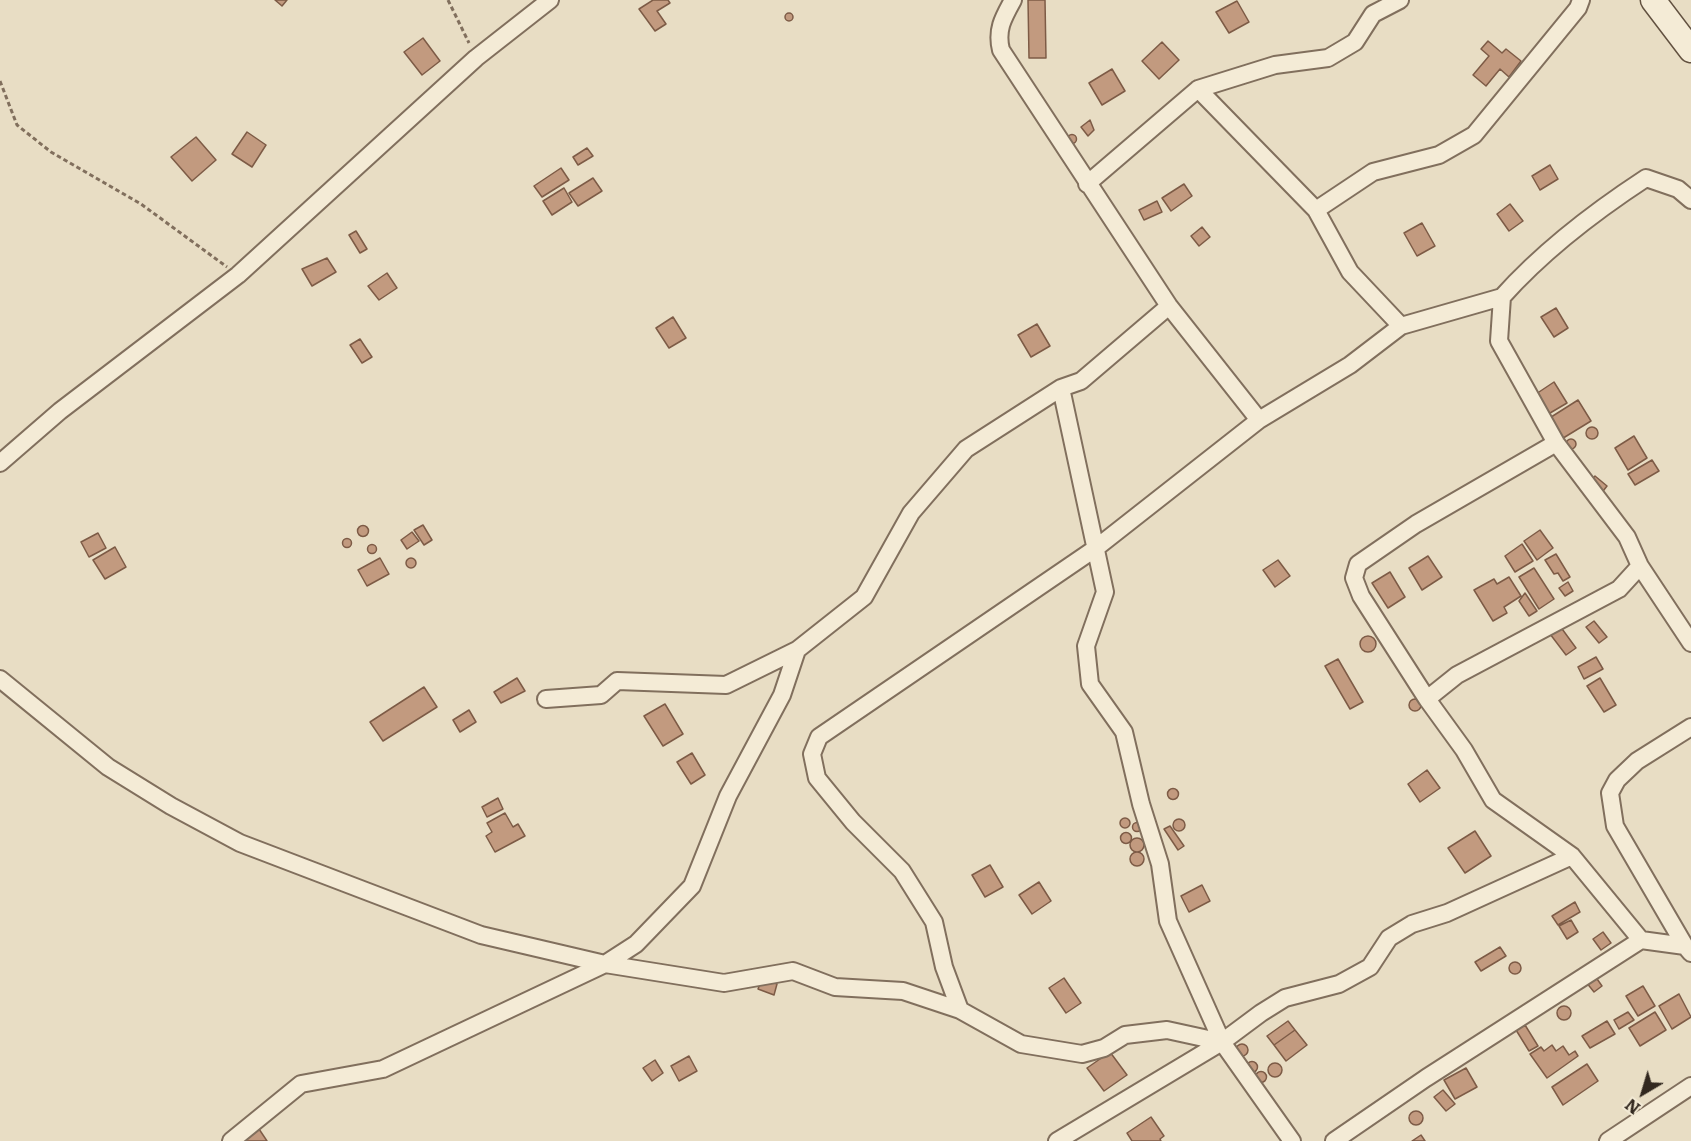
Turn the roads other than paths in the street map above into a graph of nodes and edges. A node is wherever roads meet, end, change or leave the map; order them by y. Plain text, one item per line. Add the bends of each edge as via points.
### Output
1 (550, 0) edge
2 (1013, 0) edge
3 (1400, 0) edge
4 (1581, 0) edge
5 (1653, 0) edge
6 (1691, 50) edge
7 (1198, 89) junction
8 (1088, 184) junction
9 (1691, 200) edge
10 (1316, 210) junction
11 (1502, 297) junction
12 (1169, 306) junction
13 (1401, 326) junction
14 (1061, 388) junction
15 (1259, 420) junction
16 (1556, 443) junction
17 (0, 463) edge
18 (1096, 548) junction
19 (1640, 566) junction
20 (1691, 644) edge
21 (797, 650) junction
22 (0, 679) edge
23 (546, 699) dead end
24 (1427, 699) junction
25 (1691, 727) edge
26 (1572, 856) junction
27 (1641, 940) junction
28 (1688, 950) edge
29 (605, 964) junction
30 (960, 1010) junction
31 (1222, 1042) junction
32 (1691, 1086) edge
33 (231, 1141) edge
34 (1057, 1141) edge
35 (1292, 1141) edge
36 (1334, 1141) edge
37 (1608, 1141) edge

1 - 17 street via 476,58 238,275 60,411
2 - 8 street via 998,36 1002,50
3 - 7 street via 1373,14 1355,42 1328,58 1275,65
4 - 10 street via 1474,135 1439,155 1373,172
5 - 6 main road
7 - 8 street
7 - 10 street
8 - 12 street
9 - 11 street via 1678,189 1646,178 1537,260
10 - 13 street via 1350,272
11 - 13 street
11 - 16 street via 1499,341
12 - 14 street via 1082,381
12 - 15 street
13 - 15 street via 1350,365
14 - 18 street
14 - 21 street via 966,449 911,513 864,597
15 - 18 street
16 - 19 street via 1627,537
16 - 24 street via 1416,524 1358,564 1354,578 1361,596
18 - 30 street via 819,737 812,754 817,778 853,822 902,871 934,922 944,968
18 - 31 street via 1106,592 1086,646 1090,684 1124,732 1160,864 1167,921
19 - 20 street
19 - 24 street via 1619,589 1457,675
21 - 23 street via 726,685 617,681 601,695
21 - 29 street via 782,695 728,796 692,886 636,944
22 - 29 street via 108,767 240,843 481,935
24 - 26 street via 1464,750 1493,800
25 - 28 street via 1637,761 1617,780 1610,793 1615,826
26 - 27 street
26 - 31 street via 1447,913 1412,924 1389,938 1370,967 1339,984 1285,998
27 - 28 street
27 - 36 street
29 - 30 street via 724,983 794,971 835,987 903,992
29 - 33 street via 383,1069 301,1084
30 - 31 street via 1021,1044 1082,1054 1104,1048 1125,1035 1167,1030
31 - 34 street
31 - 35 street
32 - 37 street

